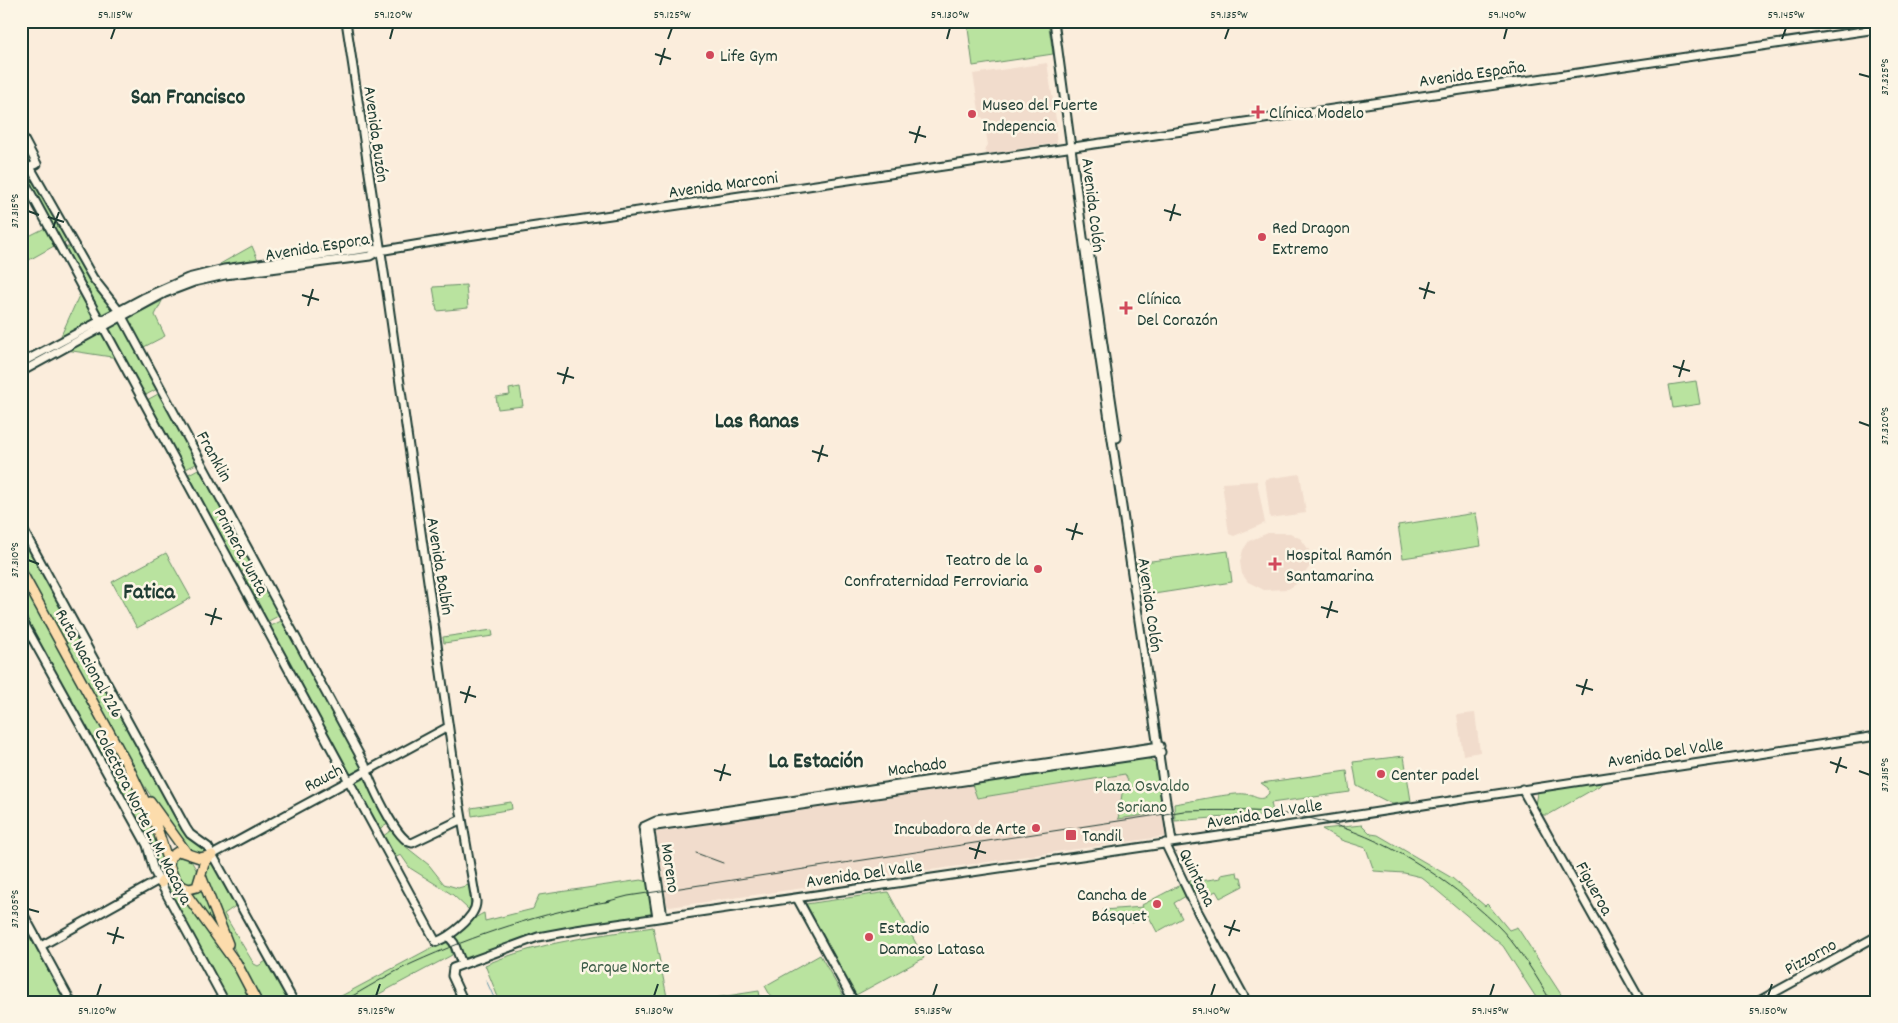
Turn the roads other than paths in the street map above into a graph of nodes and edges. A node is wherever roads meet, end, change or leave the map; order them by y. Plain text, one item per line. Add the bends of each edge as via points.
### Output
1 (346, 21) edge
2 (1054, 21) edge
3 (1877, 29) edge
4 (21, 134) edge
5 (1072, 148) junction
6 (21, 175) edge
7 (379, 251) junction
8 (121, 314) junction
9 (102, 323) junction
10 (21, 363) edge
11 (21, 372) edge
12 (21, 526) edge
13 (21, 571) edge
14 (21, 618) edge
15 (448, 727) junction
16 (1877, 736) edge
17 (1159, 749) junction
18 (130, 770) junction
19 (366, 771) junction
20 (349, 780) junction
21 (1522, 789) junction
22 (462, 819) junction
23 (646, 826) joint
24 (1169, 843) junction
25 (187, 853) junction
26 (212, 855) junction
27 (169, 866) junction
28 (201, 876) junction
29 (160, 882) junction
30 (180, 885) junction
31 (798, 898) junction
32 (21, 910) edge
33 (660, 917) junction
34 (1877, 936) edge
35 (450, 939) junction
36 (41, 946) junction
37 (462, 964) junction
38 (238, 966) junction
39 (71, 1001) edge
40 (225, 1002) edge
41 (257, 1002) edge
42 (294, 1002) edge
43 (464, 1002) edge
44 (854, 1002) edge
45 (1247, 1002) edge
46 (1641, 1002) edge
47 (1757, 1002) edge

1 - 7 main road, Avenida Buzón
2 - 5 main road, Avenida Colón
3 - 5 main road, Avenida España
4 - 8 main road, Franklin via 33,165 93,278
5 - 7 main road, Avenida Marconi
5 - 17 main road, Avenida Colón
6 - 9 main road, Primera Junta
7 - 8 main road, Avenida Espora via 371,248 212,272 177,282
7 - 15 main road, Avenida Balbín
8 - 9 main road, Avenida Espora
8 - 19 main road, Franklin via 327,692
9 - 10 main road, Avenida Espora
9 - 11 main road, Avenida Espora
9 - 20 main road, Primera Junta
12 - 26 main road via 186,828 206,844
13 - 18 highway, Ruta Nacional 226
14 - 29 main road, Colectora Norte L. M. Macaya via 147,845 152,867
15 - 19 main road, Rauch
15 - 22 main road, Avenida Balbín
16 - 21 main road, Avenida Del Valle
17 - 23 main road, Machado via 682,817
17 - 24 main road, Avenida Colón
18 - 25 highway, Ruta Nacional 226
18 - 27 highway, Ruta Nacional 226 via 156,825
19 - 20 main road, Rauch
19 - 22 main road, Franklin via 394,827 408,842
20 - 26 main road, Rauch
20 - 35 main road, Primera Junta via 436,942
21 - 24 main road, Avenida Del Valle
21 - 46 main road, Figueroa
22 - 35 main road, Avenida Balbín via 476,908
23 - 33 main road, Moreno
24 - 31 main road, Avenida Del Valle
24 - 45 main road, Quintana via 1198,912
25 - 26 highway via 203,858
25 - 27 highway via 175,852 170,857
25 - 28 highway, Ruta Nacional 226
26 - 28 highway via 205,862
26 - 42 main road
27 - 29 highway via 167,876
27 - 30 highway, Ruta Nacional 226
28 - 30 highway via 194,889
28 - 38 highway, Ruta Nacional 226
29 - 30 highway
29 - 36 main road
29 - 40 main road, Colectora Norte L. M. Macaya
30 - 38 highway, Ruta Nacional 226
31 - 33 main road, Avenida Del Valle
31 - 44 main road
32 - 36 main road
33 - 37 main road, Avenida Del Valle via 538,937
34 - 47 main road, Pizzorno
35 - 37 main road
36 - 39 main road
37 - 43 main road, Avenida Del Valle via 454,968 452,976
38 - 41 highway, Ruta Nacional 226

